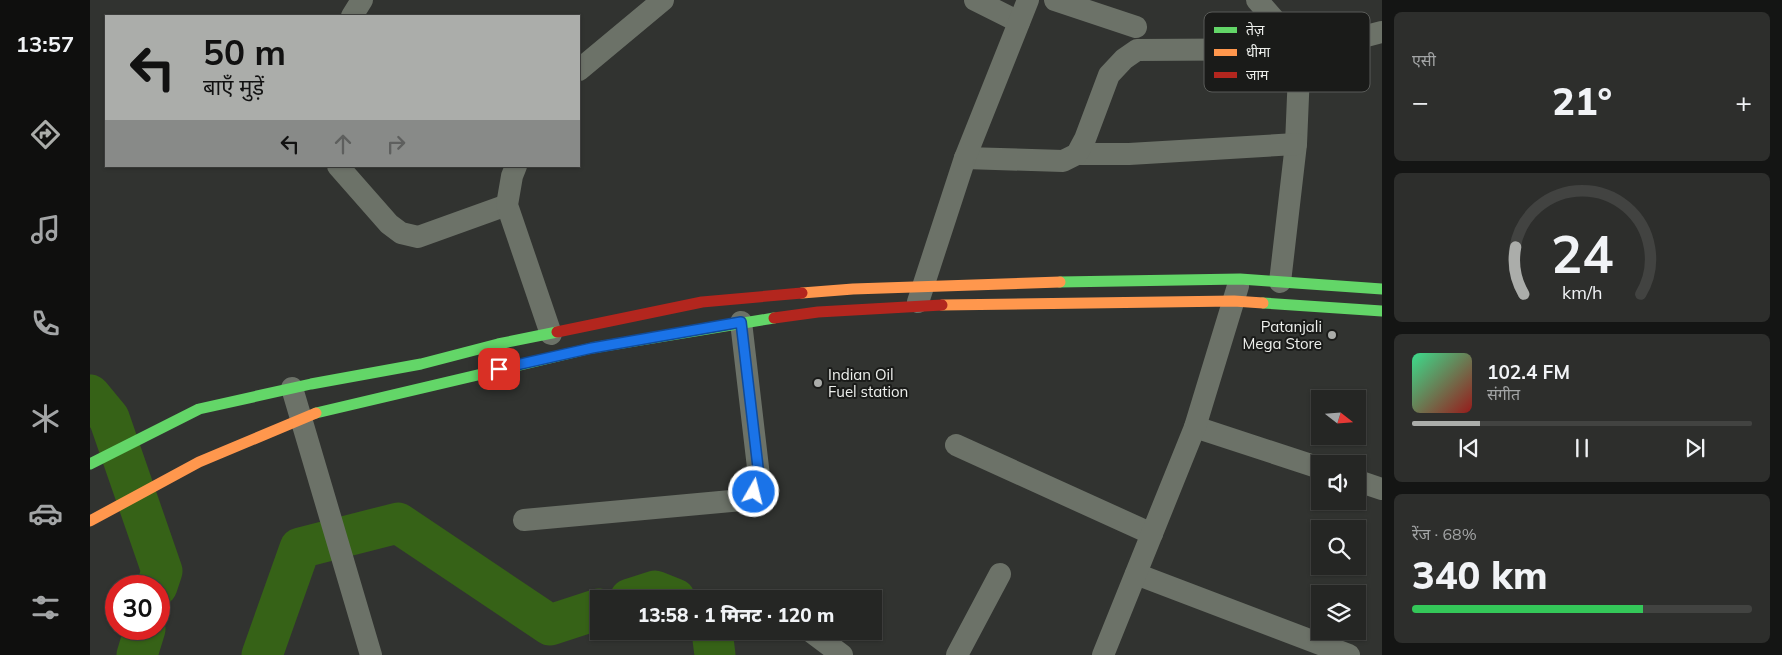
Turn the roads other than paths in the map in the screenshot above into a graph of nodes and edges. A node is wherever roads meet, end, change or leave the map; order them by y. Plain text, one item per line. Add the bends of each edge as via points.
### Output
1 (663, 0) edge
2 (976, 0) edge
3 (1028, 0) edge
4 (1054, 0) edge
5 (1257, 0) edge
6 (1267, 12) edge
7 (1018, 22) junction
8 (1136, 26) dead end
9 (1204, 50) edge
10 (580, 69) edge
11 (1298, 92) edge
12 (1296, 144) junction
13 (1077, 154) junction
14 (966, 158) junction
15 (339, 167) edge
16 (516, 167) edge
17 (508, 205) junction
18 (1240, 280) junction
19 (1280, 282) junction
20 (1382, 289) edge
21 (920, 296) junction
22 (1234, 301) junction
23 (1382, 311) edge
24 (741, 322) junction
25 (551, 334) junction
26 (292, 388) junction
27 (302, 419) junction
28 (1195, 427) junction
29 (956, 445) dead end
30 (90, 464) edge
31 (1311, 465) edge
32 (1366, 484) edge
33 (1382, 489) edge
34 (524, 520) dead end
35 (90, 521) edge
36 (1152, 534) junction
37 (1000, 574) dead end
38 (1136, 574) junction
39 (820, 640) edge
40 (835, 653) edge
41 (373, 654) edge
42 (957, 655) edge
43 (1103, 655) edge
44 (1349, 655) edge

1 - 10 street
2 - 7 street
3 - 7 street
4 - 8 street
5 - 6 street
7 - 14 street
9 - 13 street via 1136,50 1124,59 1108,74
11 - 12 street
12 - 13 street
12 - 19 street
13 - 14 street via 1063,161
14 - 21 street
15 - 17 street via 389,224 401,233 418,237
16 - 17 street
17 - 25 street
18 - 19 main road
18 - 21 main road
18 - 22 street
19 - 20 main road
21 - 22 main road
21 - 24 main road
21 - 25 main road via 854,288 702,302
22 - 23 main road
22 - 28 street
24 - 27 main road via 592,348 348,405
24 - 34 street via 759,476 754,492 742,500
25 - 26 main road via 421,364
26 - 27 street
26 - 30 main road via 199,409
27 - 35 main road via 199,462
27 - 41 street via 348,581
28 - 31 street
28 - 36 street
29 - 36 street
32 - 33 street
36 - 38 street
37 - 42 street
38 - 43 street
38 - 44 street
39 - 40 street

